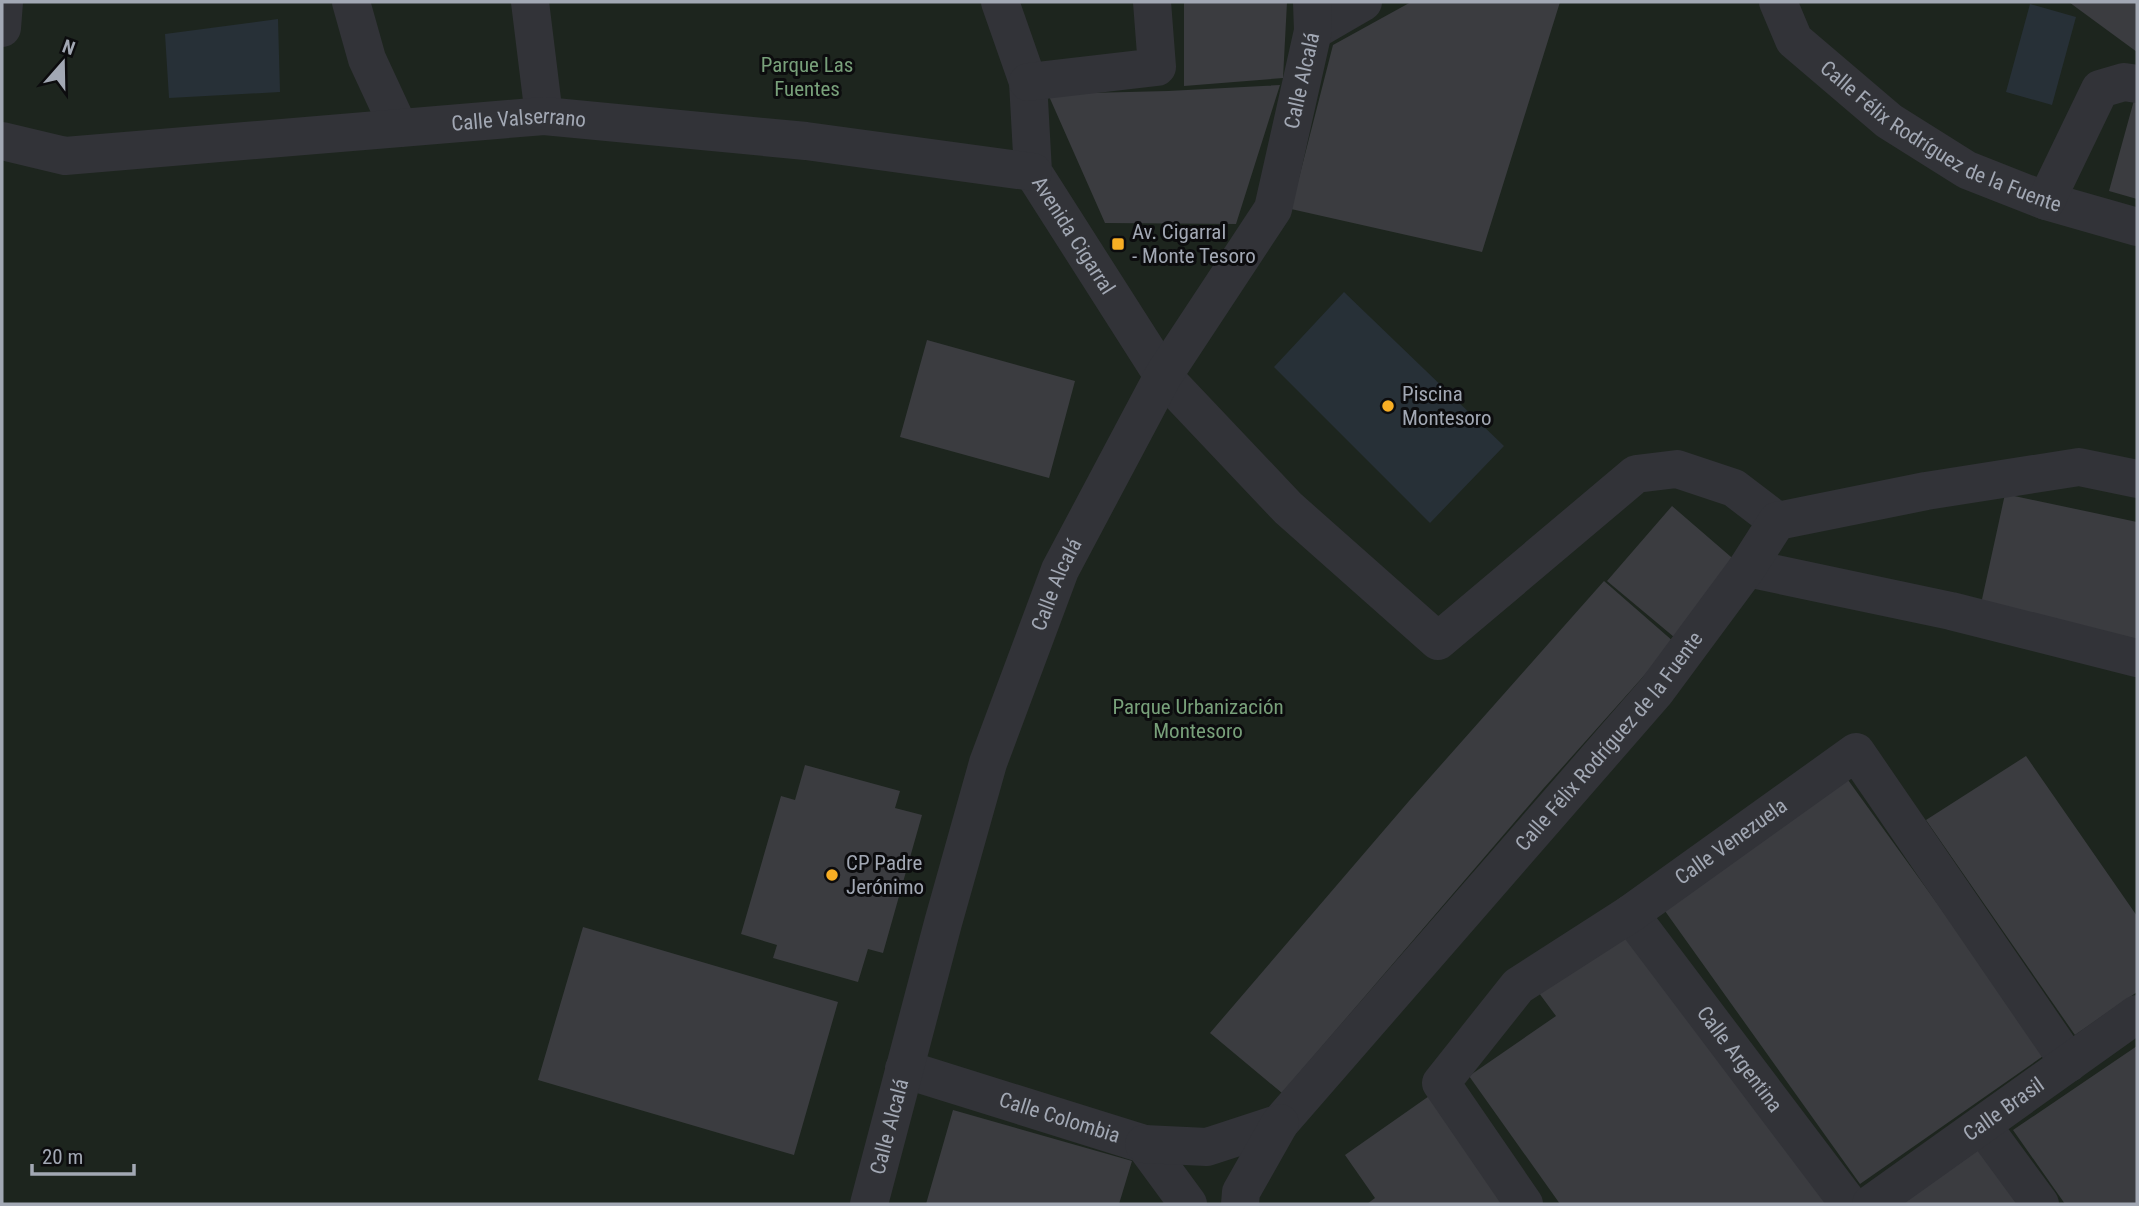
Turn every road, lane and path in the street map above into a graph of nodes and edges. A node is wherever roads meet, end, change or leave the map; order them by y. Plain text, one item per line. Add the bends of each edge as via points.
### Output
1 (4, 2) edge
2 (351, 2) edge
3 (530, 2) edge
4 (1000, 2) edge
5 (1152, 2) edge
6 (1363, 2) edge
7 (1779, 2) edge
8 (1312, 17) edge
9 (2, 28) edge
10 (1028, 82) junction
11 (2137, 84) edge
12 (544, 116) junction
13 (399, 128) junction
14 (2, 141) edge
15 (1033, 172) junction
16 (2046, 201) junction
17 (2137, 227) edge
18 (1163, 376) junction
19 (2137, 479) edge
20 (1777, 521) junction
21 (1747, 568) junction
22 (2137, 658) edge
23 (1630, 914) junction
24 (2137, 1014) edge
25 (2069, 1063) junction
26 (904, 1069) junction
27 (1280, 1124) junction
28 (1982, 1125) junction
29 (1143, 1143) junction
30 (869, 1204) edge
31 (1188, 1204) edge
32 (1240, 1204) edge
33 (1524, 1204) edge
34 (1849, 1204) edge
35 (1871, 1204) edge
36 (2040, 1204) edge

1 - 9 street
2 - 13 street via 367,59
3 - 12 street
4 - 10 street, Avenida Cigarral
5 - 10 street via 1157,67
6 - 8 street
7 - 16 street, Calle Félix Rodríguez de la Fuente via 1794,40 1888,121 1967,170
8 - 18 street, Calle Alcalá via 1273,209
10 - 15 street, Avenida Cigarral
11 - 16 street via 2124,82 2100,89
12 - 13 street, Calle Valserrano
12 - 15 street, Calle Valserrano via 806,141
13 - 14 street, Calle Valserrano via 65,156
15 - 18 street, Avenida Cigarral
16 - 17 street, Calle Félix Rodríguez de la Fuente
18 - 20 street, Avenida Cigarral via 1288,508 1438,641 1636,474 1676,469 1734,488
18 - 26 street, Calle Alcalá via 1060,570 988,763
19 - 20 street via 2079,467
20 - 21 street, Calle Félix Rodríguez de la Fuente
21 - 22 street via 1951,611
21 - 27 street, Calle Félix Rodríguez de la Fuente via 1657,691
23 - 25 street, Calle Venezuela via 1856,752
23 - 33 street, Calle Venezuela via 1518,986 1441,1083
23 - 34 street, Calle Argentina
24 - 25 street, Calle Brasil
25 - 28 street, Calle Brasil
26 - 29 street, Calle Colombia
26 - 30 street, Calle Alcalá
27 - 29 street via 1207,1147
27 - 32 street, Calle Félix Rodríguez de la Fuente via 1241,1192
28 - 35 street, Calle Brasil
28 - 36 street
29 - 31 street, Calle Colombia

